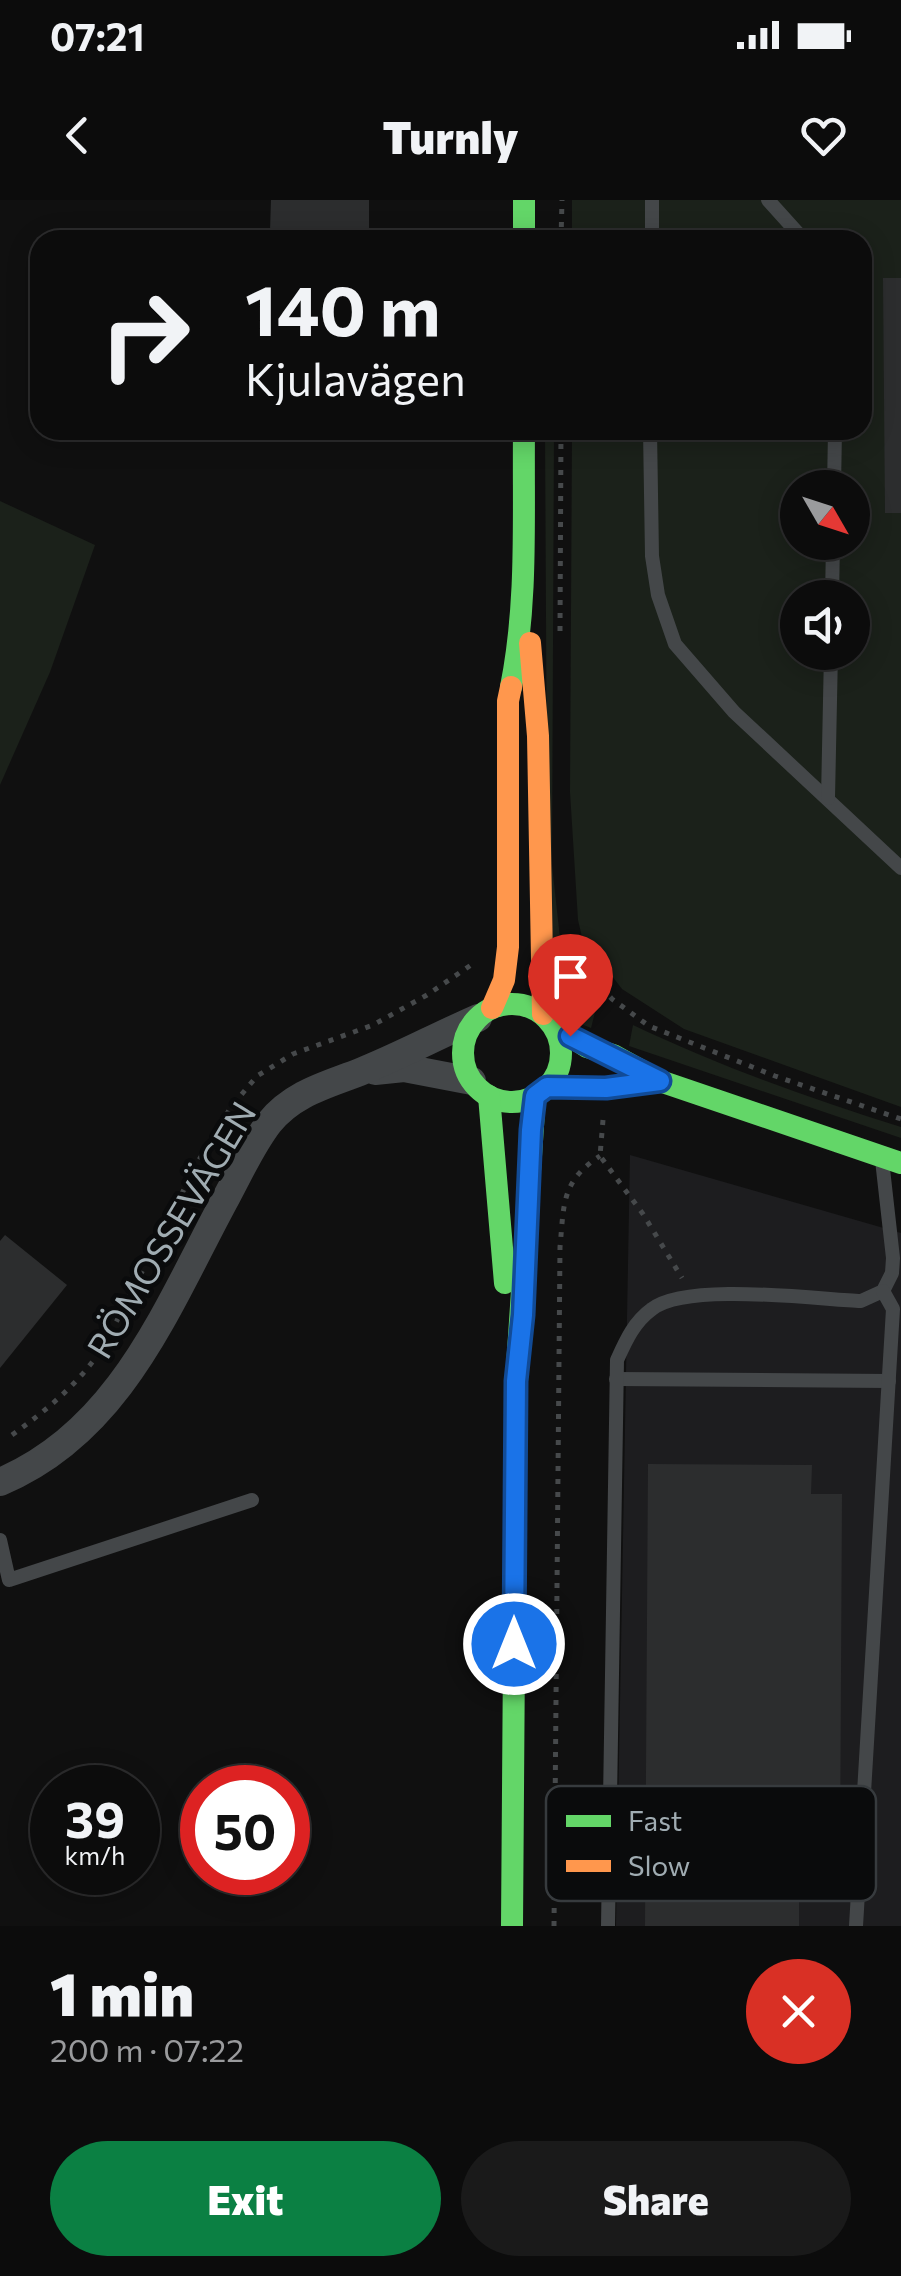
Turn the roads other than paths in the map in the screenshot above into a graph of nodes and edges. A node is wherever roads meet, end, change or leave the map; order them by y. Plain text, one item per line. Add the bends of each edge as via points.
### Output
1 (524, 200) edge
2 (652, 200) edge
3 (768, 200) edge
4 (524, 230) edge
5 (652, 230) edge
6 (795, 230) edge
7 (524, 440) edge
8 (650, 440) edge
9 (835, 440) edge
10 (834, 470) edge
11 (523, 596) junction
12 (831, 670) edge
13 (828, 798) junction
14 (901, 868) edge
15 (485, 1013) junction
16 (548, 1020) junction
17 (360, 1072) junction
18 (660, 1081) junction
19 (481, 1089) junction
20 (541, 1092) junction
21 (891, 1160) edge
22 (884, 1291) junction
23 (616, 1379) junction
24 (516, 1381) junction
25 (890, 1381) junction
26 (0, 1482) edge
27 (252, 1500) dead end
28 (0, 1540) edge
29 (610, 1786) edge
30 (865, 1786) edge
31 (608, 1901) edge
32 (858, 1901) edge
33 (512, 1926) edge
34 (608, 1926) edge
35 (856, 1926) edge

1 - 4 main road
2 - 5 lane
3 - 6 lane
7 - 11 main road
8 - 13 lane via 652,556 675,644 734,712
9 - 10 lane
11 - 15 main road via 508,701 508,947 504,980
11 - 16 main road via 538,701 537,941
12 - 13 lane
13 - 14 lane
15 - 16 main road via 520,1004
15 - 17 street, RÖMOSSEVÄGEN
15 - 19 main road via 470,1028 463,1056
16 - 18 main road via 587,1047
16 - 20 main road via 559,1038 560,1065
17 - 19 street via 404,1068
17 - 26 street, RÖMOSSEVÄGEN via 313,1088 270,1121 111,1400 67,1443
18 - 20 main road
18 - 21 main road
19 - 20 main road via 505,1102
19 - 24 main road
20 - 24 main road via 531,1130
21 - 22 lane via 893,1258
22 - 23 lane via 861,1300 691,1294 655,1306 632,1328
22 - 25 lane via 894,1309
23 - 25 lane
23 - 29 lane
24 - 33 main road
25 - 30 lane
27 - 28 lane via 9,1580
31 - 34 lane
32 - 35 lane

